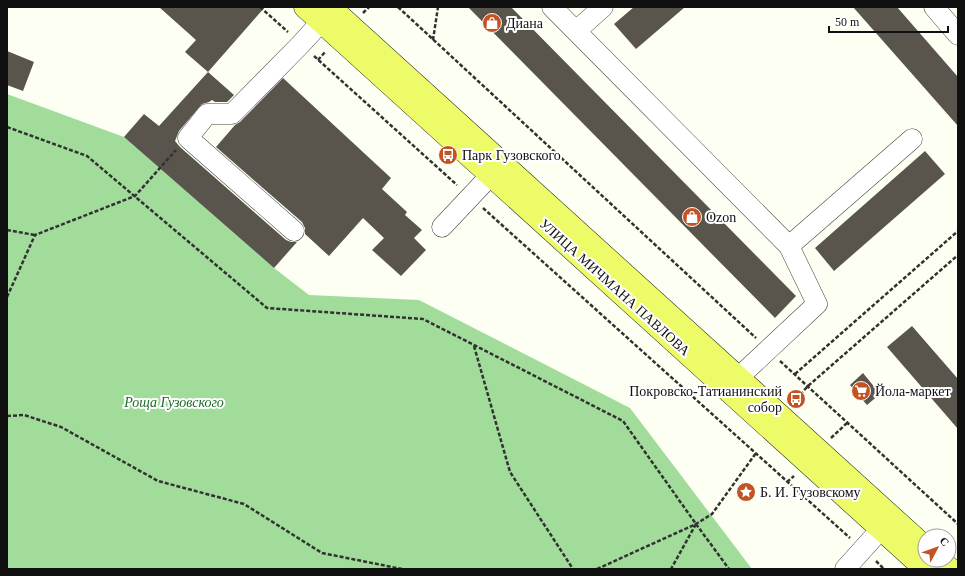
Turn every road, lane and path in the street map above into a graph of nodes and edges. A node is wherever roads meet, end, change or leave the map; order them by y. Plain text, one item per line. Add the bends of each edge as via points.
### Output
1 (260, 7) edge
2 (305, 7) edge
3 (398, 7) edge
4 (438, 7) edge
5 (552, 7) edge
6 (603, 7) edge
7 (934, 7) edge
8 (329, 11) edge
9 (576, 30) junction
10 (291, 35) dead end
11 (958, 35) edge
12 (433, 40) junction
13 (312, 54) dead end
14 (7, 127) edge
15 (188, 138) junction
16 (912, 139) dead end
17 (497, 169) junction
18 (461, 188) dead end
19 (135, 196) junction
20 (482, 207) dead end
21 (442, 227) dead end
22 (7, 230) edge
23 (294, 231) dead end
24 (958, 231) edge
25 (34, 235) junction
26 (789, 246) junction
27 (958, 255) edge
28 (7, 297) edge
29 (757, 339) dead end
30 (474, 346) junction
31 (778, 358) dead end
32 (795, 374) junction
33 (733, 383) junction
34 (808, 386) junction
35 (796, 399) dead end
36 (7, 416) edge
37 (847, 423) junction
38 (827, 442) dead end
39 (756, 453) junction
40 (887, 523) junction
41 (696, 524) junction
42 (958, 524) edge
43 (851, 539) dead end
44 (917, 541) edge
45 (402, 569) edge
46 (573, 569) edge
47 (597, 569) edge
48 (671, 569) edge
49 (729, 569) edge
50 (845, 569) edge
51 (925, 569) edge

1 - 10 path
2 - 8 main road, УЛИЦА МИЧМАНА ПАВЛОВА
3 - 12 path
4 - 12 path
5 - 9 lane
6 - 9 lane
7 - 11 lane
8 - 15 lane via 301,44 232,114 207,114
8 - 17 main road, УЛИЦА МИЧМАНА ПАВЛОВА
9 - 26 lane
12 - 29 path
13 - 18 path
14 - 19 path via 87,156
15 - 19 path
15 - 23 lane
16 - 26 lane
17 - 21 lane
17 - 33 main road, УЛИЦА МИЧМАНА ПАВЛОВА
19 - 25 path
19 - 30 path via 267,308 423,319
20 - 39 path
22 - 25 path
24 - 32 path
25 - 28 path
26 - 33 lane via 817,304
27 - 34 path
30 - 41 path via 623,421
30 - 46 path via 510,472
31 - 32 path
32 - 34 path
33 - 40 main road, УЛИЦА МИЧМАНА ПАВЛОВА
34 - 35 path
34 - 37 path
36 - 45 path via 24,415 61,427 158,481 244,504 322,553
37 - 38 path
37 - 42 path
39 - 41 path via 712,514
39 - 43 path
40 - 44 main road, УЛИЦА МИЧМАНА ПАВЛОВА
40 - 50 lane
40 - 51 main road, УЛИЦА МИЧМАНА ПАВЛОВА
41 - 47 path
41 - 48 path
41 - 49 path

